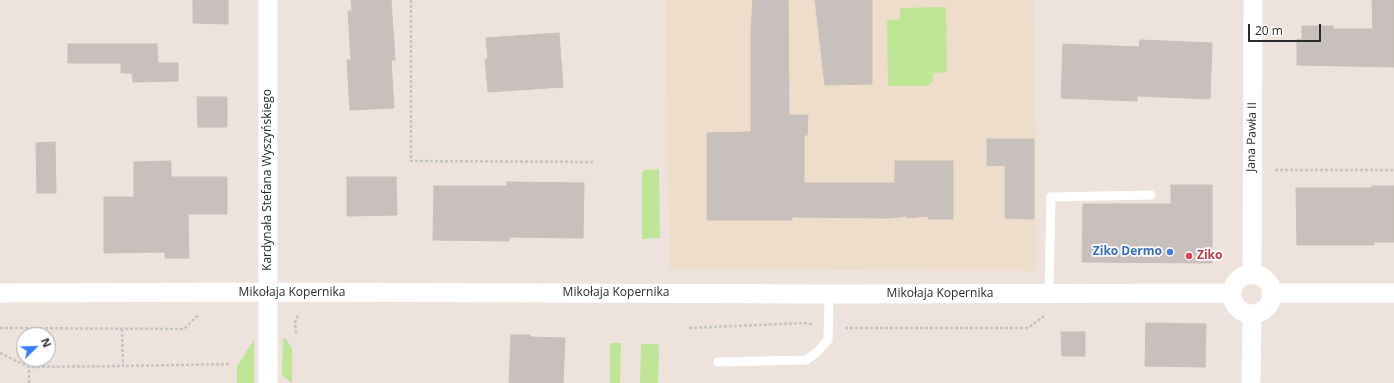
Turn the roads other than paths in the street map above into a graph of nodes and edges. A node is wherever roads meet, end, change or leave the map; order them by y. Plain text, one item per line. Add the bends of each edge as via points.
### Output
1 (268, 0) edge
2 (1253, 0) edge
3 (1151, 195) dead end
4 (1252, 275) junction
5 (269, 292) junction
6 (0, 293) edge
7 (1232, 293) junction
8 (1272, 293) junction
9 (1394, 293) edge
10 (829, 294) junction
11 (1049, 294) junction
12 (1252, 314) junction
13 (718, 362) dead end
14 (268, 383) edge
15 (1251, 383) edge

1 - 5 street, Kardynała Stefana Wyszyńskiego
2 - 4 street, Jana Pawła II
3 - 11 lane via 1051,197
4 - 7 street via 1240,278
4 - 8 street via 1263,278
5 - 6 street, Mikołaja Kopernika
5 - 10 street, Mikołaja Kopernika
5 - 14 street, Kardynała Stefana Wyszyńskiego
7 - 11 street, Mikołaja Kopernika
7 - 12 street via 1235,305 1240,310
8 - 9 street
8 - 12 street via 1264,310
10 - 11 street, Mikołaja Kopernika
10 - 13 lane via 828,340 806,360
12 - 15 street

